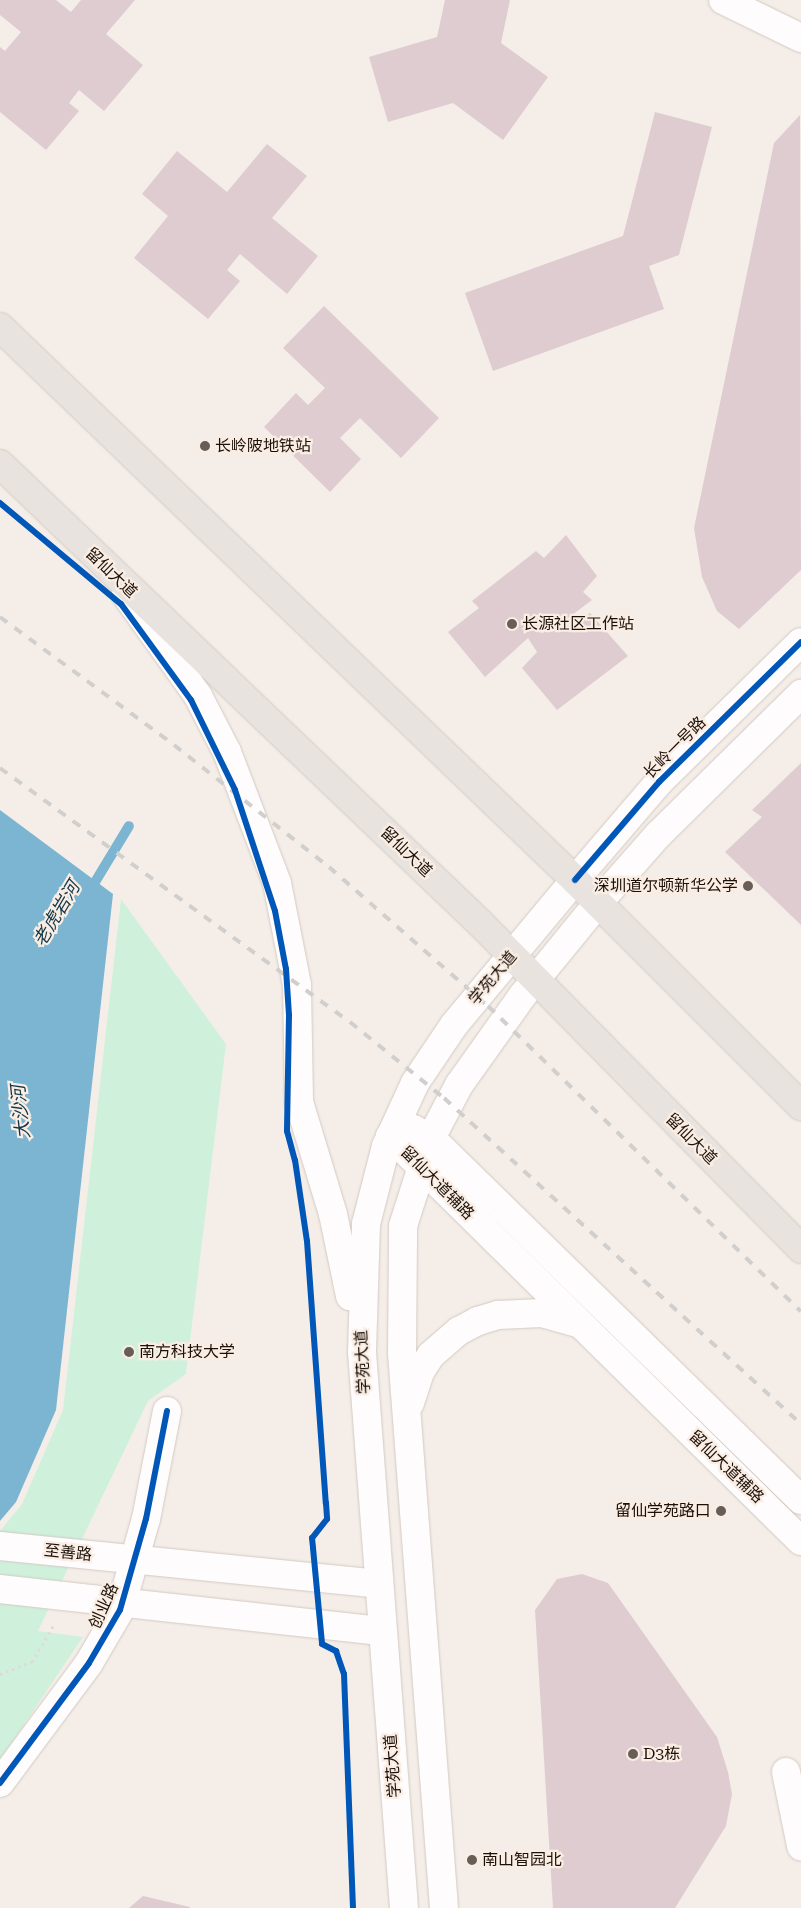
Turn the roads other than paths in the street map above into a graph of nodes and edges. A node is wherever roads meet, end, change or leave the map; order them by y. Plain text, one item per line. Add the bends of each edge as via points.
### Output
1 (723, 0) edge
2 (801, 38) edge
3 (0, 328) edge
4 (0, 464) edge
5 (105, 568) junction
6 (801, 642) edge
7 (801, 694) edge
8 (575, 880) junction
9 (598, 903) junction
10 (511, 956) junction
11 (535, 980) junction
12 (801, 1106) edge
13 (390, 1136) junction
14 (431, 1138) junction
15 (420, 1166) junction
16 (801, 1249) edge
17 (581, 1325) junction
18 (362, 1352) junction
19 (167, 1411) dead end
20 (408, 1424) junction
21 (801, 1500) edge
22 (801, 1541) edge
23 (0, 1546) edge
24 (136, 1560) junction
25 (379, 1584) junction
26 (0, 1589) edge
27 (123, 1602) junction
28 (383, 1631) junction
29 (786, 1772) dead end
30 (0, 1783) edge
31 (801, 1846) edge
32 (404, 1908) edge
33 (444, 1908) edge

1 - 2 main road
3 - 8 main road
4 - 5 main road, 留仙大道
5 - 10 main road, 留仙大道 via 284,735
5 - 18 main road via 198,696 253,813 277,883 292,945 297,985 296,1082 333,1214
6 - 8 main road, 长岭一号路 via 660,782
7 - 9 main road via 658,835
8 - 9 main road
8 - 10 main road, 学苑大道
9 - 11 main road, 学苑大道
9 - 12 main road
10 - 11 main road, 留仙大道
10 - 13 main road, 学苑大道 via 436,1050
11 - 14 main road, 学苑大道 via 459,1085
11 - 16 main road, 留仙大道
13 - 14 main road, 留仙大道辅路 via 400,1129 413,1128
13 - 15 main road, 留仙大道辅路
13 - 18 main road, 学苑大道 via 366,1224
14 - 15 main road, 学苑大道
14 - 21 main road, 留仙大道辅路
15 - 17 main road, 留仙大道辅路
15 - 20 main road, 学苑大道 via 403,1226 400,1265
17 - 20 main road via 542,1313 521,1312 478,1321 459,1331 431,1356 420,1372
17 - 22 main road, 留仙大道辅路
18 - 25 main road, 学苑大道
19 - 24 main road, 创业路
20 - 33 main road, 学苑大道
23 - 24 main road, 至善路
24 - 25 main road, 至善路
24 - 27 main road, 创业路
25 - 28 main road, 学苑大道
26 - 27 main road
27 - 28 main road
27 - 30 main road, 创业路 via 89,1663
28 - 32 main road, 学苑大道
29 - 31 main road

